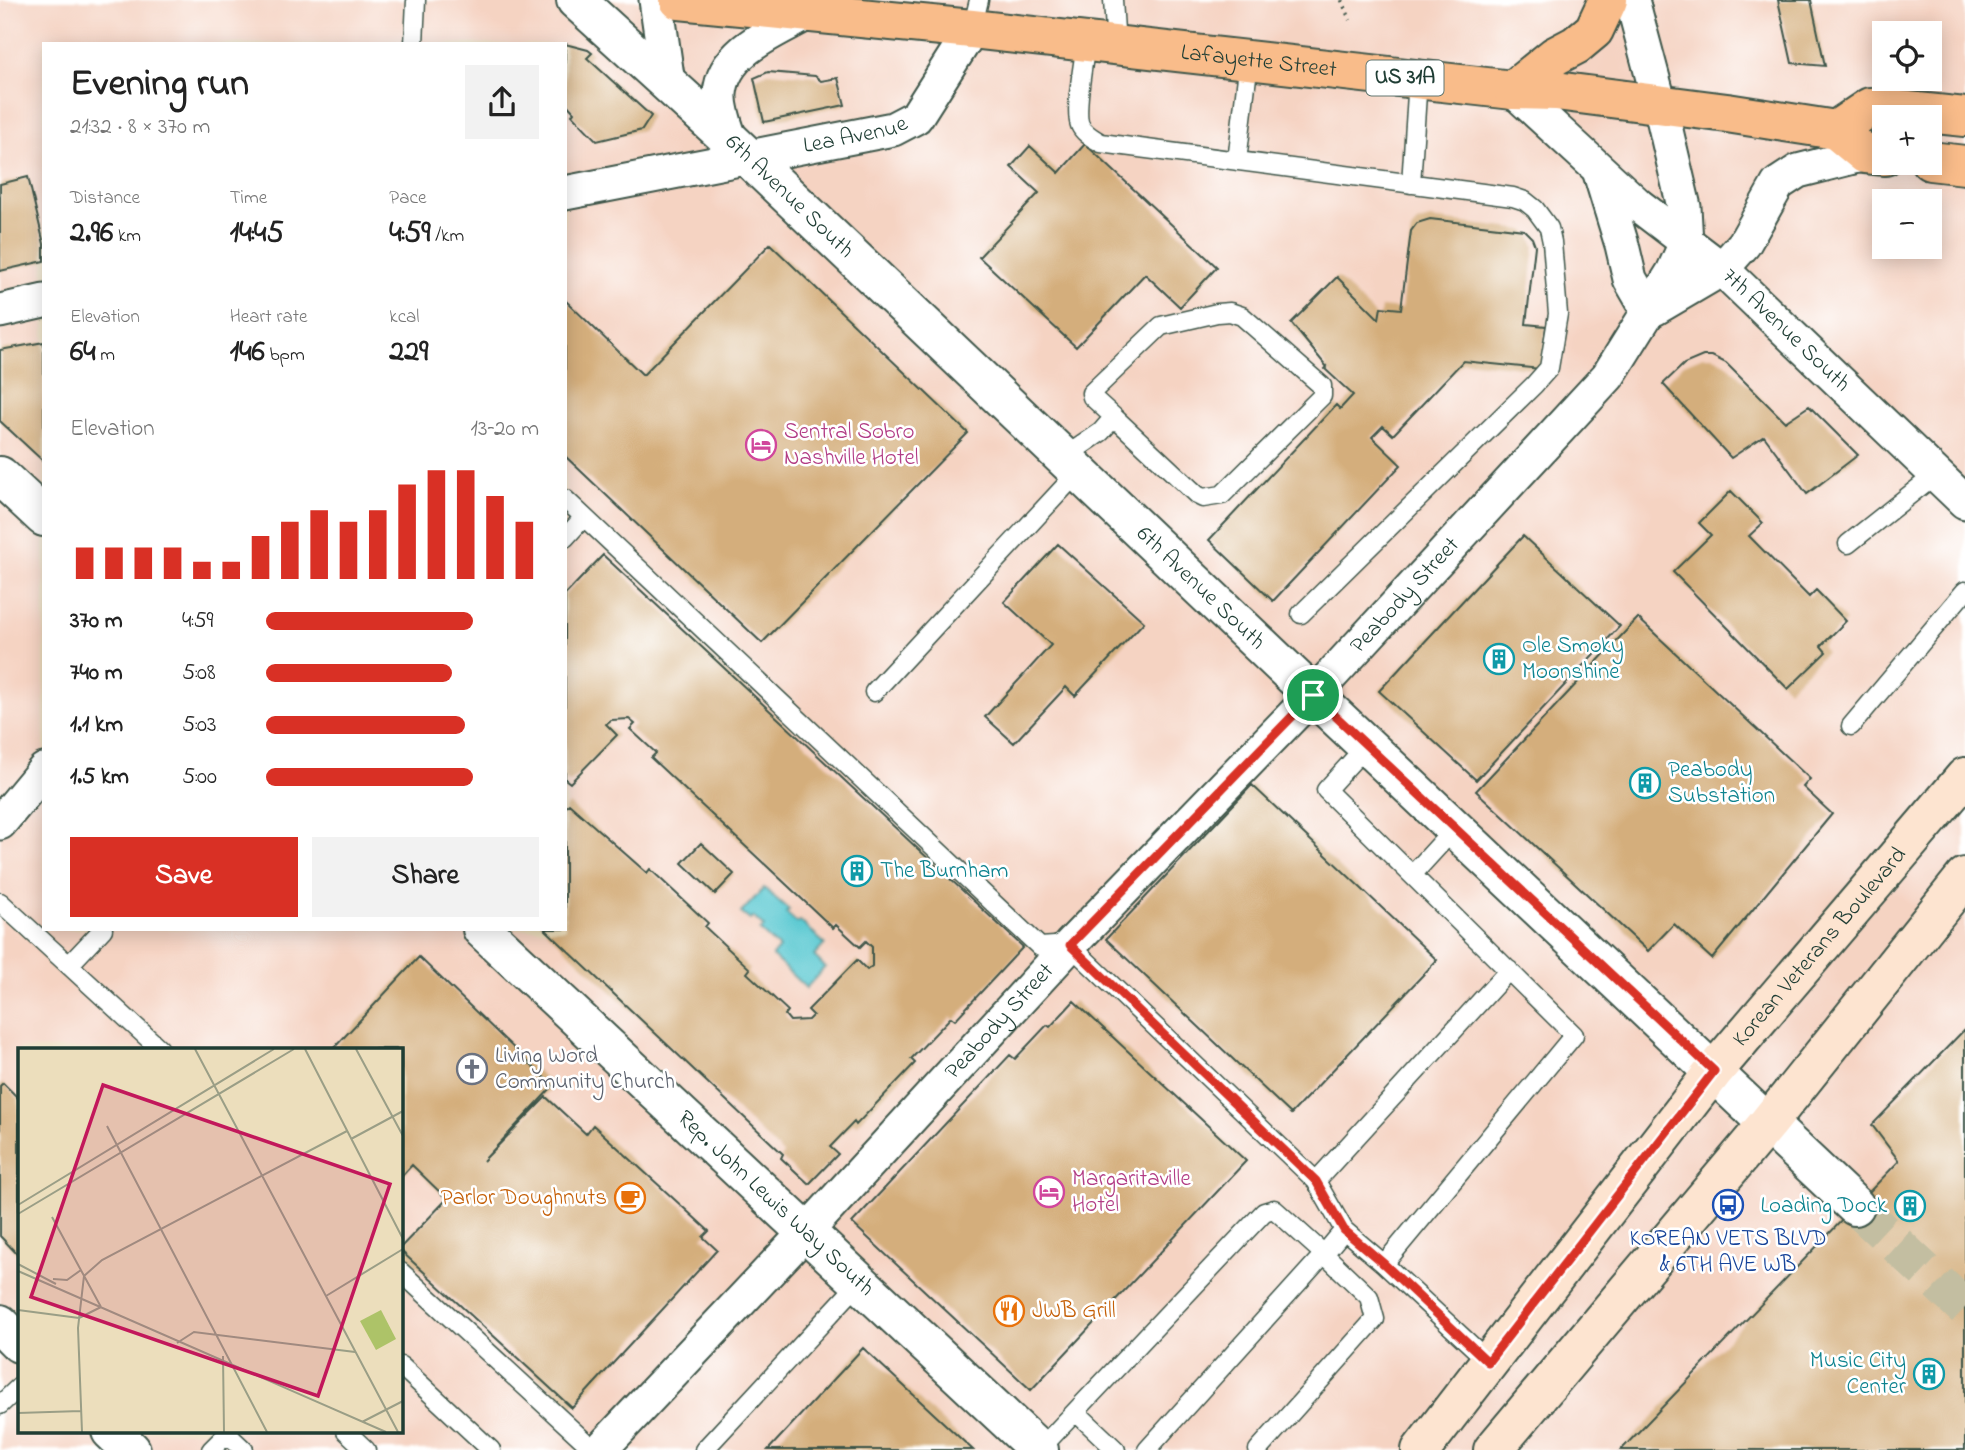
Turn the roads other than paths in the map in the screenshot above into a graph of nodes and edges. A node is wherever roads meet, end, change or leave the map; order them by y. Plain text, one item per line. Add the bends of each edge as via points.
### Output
1 (416, 0) edge
2 (576, 0) edge
3 (656, 0) edge
4 (679, 0) edge
5 (1113, 0) edge
6 (1608, 0) edge
7 (1632, 0) edge
8 (808, 13) junction
9 (976, 15) edge
10 (414, 42) edge
11 (1101, 44) junction
12 (1249, 60) junction
13 (1418, 79) junction
14 (668, 83) junction
15 (1513, 90) junction
16 (1660, 105) junction
17 (1965, 117) edge
18 (1836, 130) junction
19 (739, 149) junction
20 (1872, 153) edge
21 (1872, 156) edge
22 (1237, 160) junction
23 (1942, 162) edge
24 (1965, 165) edge
25 (1598, 167) junction
26 (1411, 184) junction
27 (567, 192) edge
28 (1686, 243) junction
29 (1722, 269) junction
30 (42, 301) edge
31 (0, 311) edge
32 (1649, 312) junction
33 (1114, 417) junction
34 (1070, 465) junction
35 (1936, 474) junction
36 (0, 476) edge
37 (567, 501) edge
38 (1965, 502) edge
39 (42, 515) edge
40 (584, 517) junction
41 (567, 536) edge
42 (1848, 544) dead end
43 (1965, 591) edge
44 (1301, 614) dead end
45 (874, 692) dead end
46 (1313, 695) junction
47 (1851, 726) dead end
48 (1367, 745) junction
49 (42, 772) edge
50 (1965, 777) edge
51 (0, 823) edge
52 (1455, 828) junction
53 (1413, 874) junction
54 (1965, 877) edge
55 (0, 902) edge
56 (101, 931) edge
57 (484, 931) edge
58 (1070, 945) junction
59 (69, 965) junction
60 (1509, 970) junction
61 (159, 1048) edge
62 (1714, 1071) junction
63 (1768, 1123) junction
64 (1316, 1181) junction
65 (1855, 1206) tunnel mouth
66 (1344, 1230) junction
67 (806, 1232) junction
68 (1324, 1254) junction
69 (1384, 1264) junction
70 (402, 1273) edge
71 (860, 1282) junction
72 (0, 1324) edge
73 (18, 1342) edge
74 (1488, 1362) junction
75 (402, 1367) edge
76 (18, 1388) edge
77 (0, 1405) edge
78 (1076, 1412) junction
79 (112, 1432) edge
80 (228, 1432) edge
81 (347, 1432) edge
82 (131, 1450) edge
83 (211, 1450) edge
84 (244, 1450) edge
85 (366, 1450) edge
86 (491, 1450) edge
87 (594, 1450) edge
88 (600, 1450) edge
89 (704, 1450) edge
90 (1039, 1450) edge
91 (1116, 1450) edge
92 (1147, 1450) edge
93 (1258, 1450) edge
94 (1421, 1450) edge
95 (1493, 1450) edge

1 - 10 lane
2 - 14 street, 6th Avenue South
3 - 14 street
4 - 8 main road, Lafayette Street / US 31A
5 - 11 lane
6 - 15 main road via 1594,30
7 - 16 street
8 - 9 main road, Lafayette Street / US 31A
8 - 19 street via 745,49 730,63 720,93 723,116
9 - 11 main road, Lafayette Street / US 31A
9 - 19 street, Lea Avenue via 916,117 893,130
11 - 12 main road, Lafayette Street / US 31A
11 - 22 lane via 1079,117 1084,132 1101,142
12 - 13 main road, Lafayette Street / US 31A
12 - 22 lane
13 - 15 main road, Lafayette Street / US 31A
13 - 26 lane
14 - 19 street, 6th Avenue South
15 - 16 main road, Lafayette Street / US 31A
15 - 25 street
16 - 18 main road, Lafayette Street / US 31A
16 - 28 street, Peabody Street via 1684,207
17 - 18 main road via 1870,107
18 - 20 main road
19 - 27 street, Lea Avenue
19 - 34 street, 6th Avenue South
21 - 29 street, Peabody Street via 1798,171 1778,184 1744,244
22 - 26 lane
23 - 24 main road
25 - 28 street, 7th Avenue South
25 - 32 street via 1630,279
26 - 44 lane via 1513,197 1525,201 1542,218 1552,242 1558,314 1549,368
28 - 29 street, 7th Avenue South
28 - 32 street, Peabody Street
29 - 32 street, Peabody Street
29 - 35 street, 7th Avenue South
30 - 31 street
32 - 46 street, Peabody Street via 1608,376
33 - 33 lane via 1203,498 1222,495 1324,391 1242,316 1217,313 1161,326 1091,393
33 - 34 lane
34 - 45 lane
34 - 46 street, 6th Avenue South
35 - 38 street, 7th Avenue South
35 - 42 lane
36 - 39 street
37 - 40 lane
40 - 41 lane
40 - 58 lane via 1040,947
43 - 47 lane
46 - 48 street, 6th Avenue South
46 - 58 street, Peabody Street
48 - 52 street, 6th Avenue South
48 - 53 lane via 1326,790
49 - 51 street
50 - 62 main road, Korean Veterans Boulevard
52 - 53 lane
52 - 62 street, 6th Avenue South
53 - 60 lane
54 - 63 main road
55 - 59 lane
56 - 59 lane
57 - 67 street, Rep. John Lewis Way South
58 - 64 lane
58 - 67 street, Peabody Street
59 - 61 lane
60 - 64 lane
60 - 69 lane via 1574,1035
62 - 63 street, 6th Avenue South
62 - 74 main road, Korean Veterans Boulevard
63 - 65 street, 6th Avenue South
63 - 95 main road
64 - 66 lane
66 - 68 lane
66 - 69 lane
67 - 71 street, Rep. John Lewis Way South
67 - 88 street, Peabody Street
68 - 78 lane via 1273,1209 1264,1212
68 - 92 lane
68 - 93 lane via 1369,1297 1376,1319
69 - 74 lane
70 - 87 lane
71 - 89 lane
71 - 90 street, Rep. John Lewis Way South
72 - 73 street
74 - 94 main road, Korean Veterans Boulevard
75 - 86 lane
76 - 77 lane
78 - 90 lane
78 - 91 lane
79 - 82 street
80 - 83 lane
80 - 84 lane
81 - 85 lane

